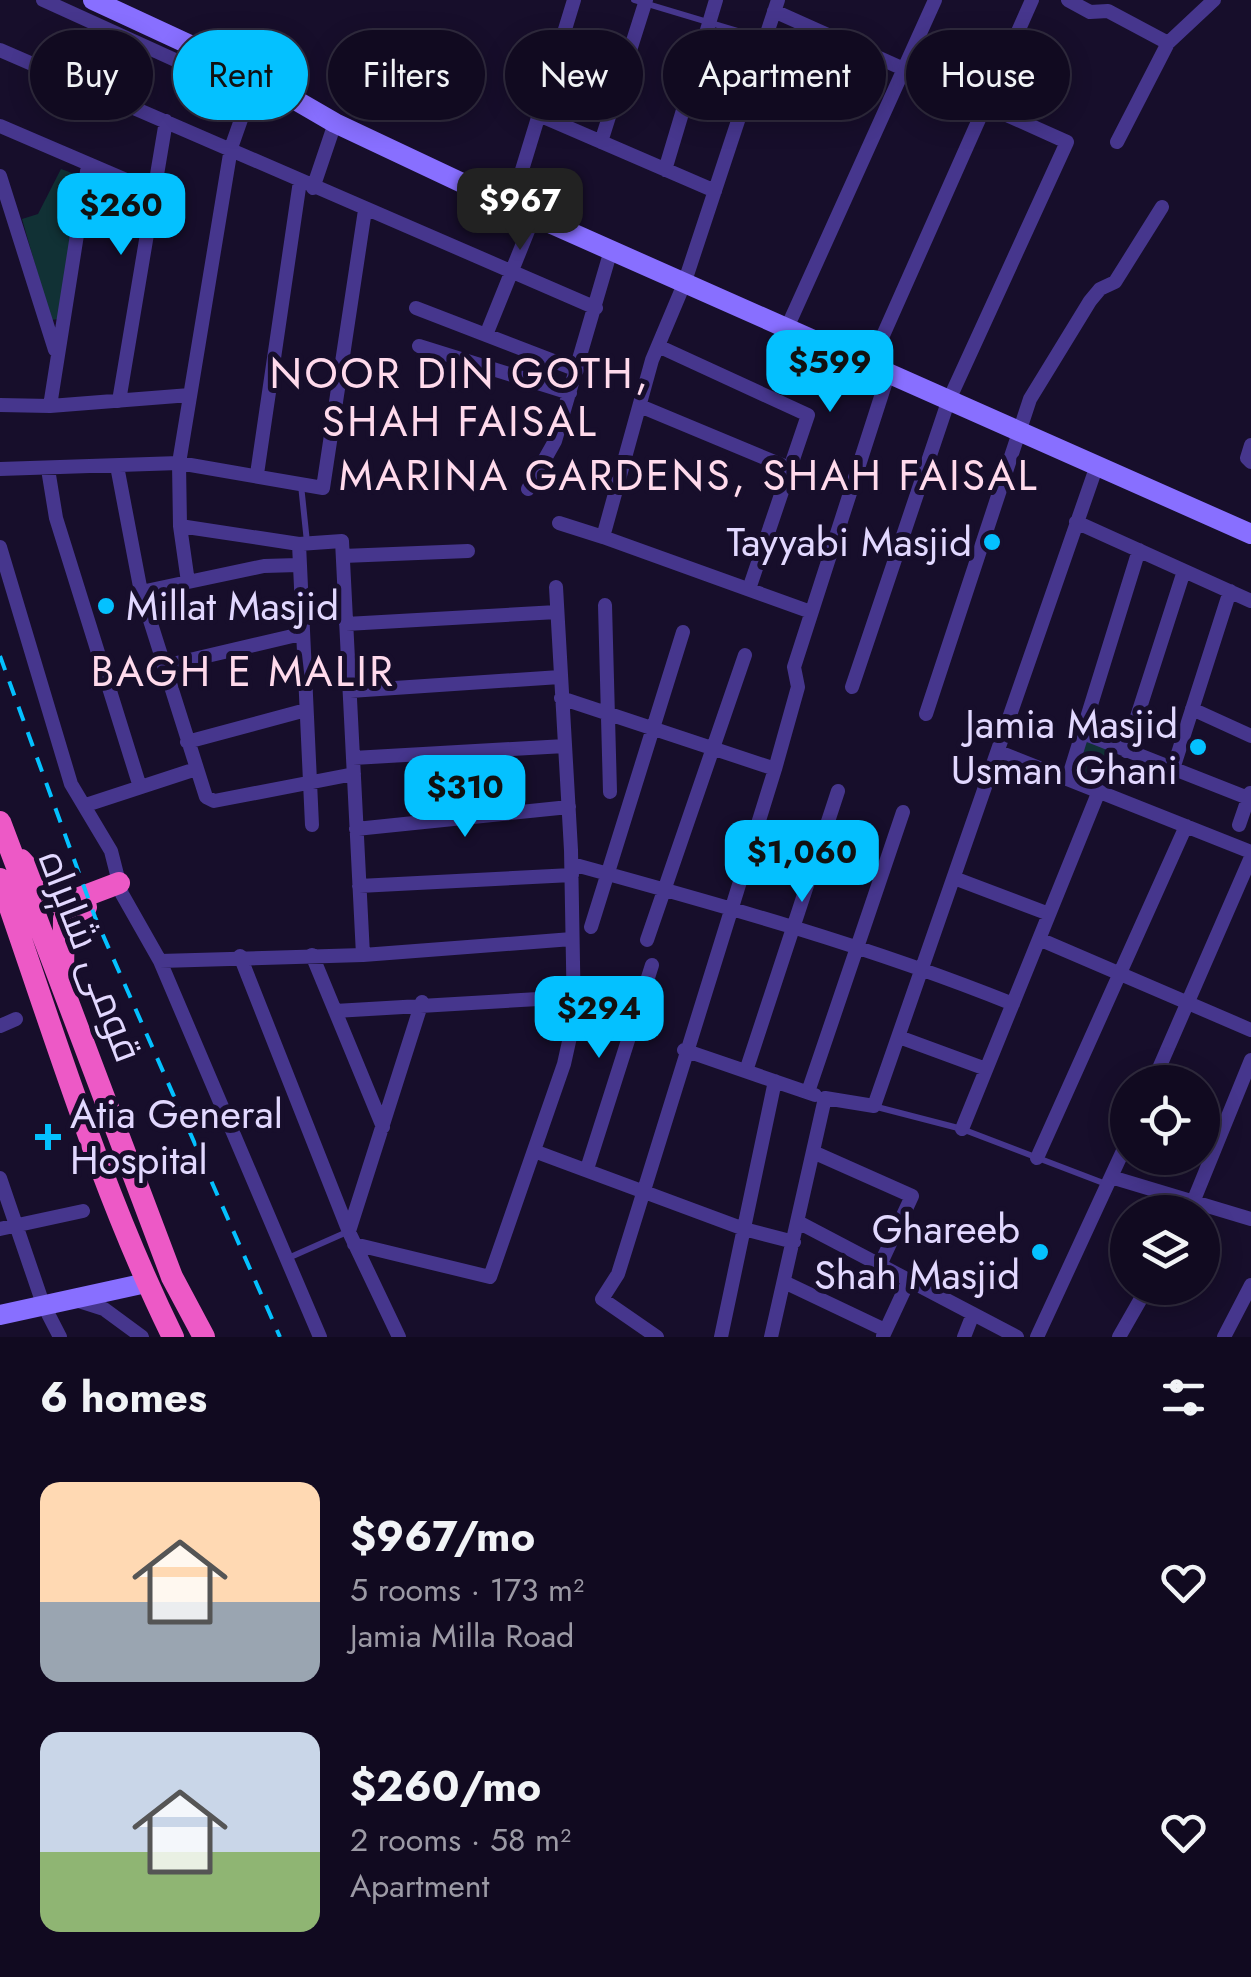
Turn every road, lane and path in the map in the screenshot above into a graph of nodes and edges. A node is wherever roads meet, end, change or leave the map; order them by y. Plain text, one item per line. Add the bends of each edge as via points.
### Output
1 (43, 0) edge
2 (93, 0) edge
3 (108, 0) edge
4 (574, 0) edge
5 (716, 0) edge
6 (935, 0) edge
7 (1032, 0) edge
8 (1068, 0) edge
9 (1214, 0) edge
10 (642, 1) edge
11 (776, 5) edge
12 (1109, 6) edge
13 (710, 22) junction
14 (177, 30) edge
15 (565, 30) edge
16 (734, 30) edge
17 (768, 30) edge
18 (1018, 30) edge
19 (173, 40) edge
20 (1168, 43) junction
21 (173, 49) edge
22 (0, 50) edge
23 (905, 72) junction
24 (308, 109) edge
25 (238, 120) edge
26 (537, 120) edge
27 (550, 120) edge
28 (739, 120) edge
29 (978, 120) edge
30 (1016, 120) edge
31 (166, 121) junction
32 (336, 123) junction
33 (0, 126) edge
34 (601, 142) junction
35 (1117, 142) dead end
36 (231, 148) junction
37 (88, 165) junction
38 (665, 170) junction
39 (0, 176) edge
40 (306, 184) junction
41 (154, 192) junction
42 (715, 192) junction
43 (511, 206) junction
44 (1162, 207) dead end
45 (365, 210) junction
46 (534, 216) junction
47 (612, 250) junction
48 (510, 272) junction
49 (684, 284) junction
50 (416, 308) dead end
51 (596, 308) junction
52 (786, 330) junction
53 (486, 335) junction
54 (420, 346) dead end
55 (658, 346) junction
56 (57, 356) junction
57 (577, 370) junction
58 (879, 371) junction
59 (570, 393) junction
60 (190, 395) junction
61 (119, 401) junction
62 (948, 402) junction
63 (0, 405) edge
64 (50, 406) junction
65 (640, 406) junction
66 (1018, 433) junction
67 (1251, 445) edge
68 (1251, 462) edge
69 (179, 463) junction
70 (118, 466) junction
71 (789, 468) junction
72 (1096, 468) junction
73 (0, 469) edge
74 (48, 469) junction
75 (257, 474) junction
76 (301, 483) junction
77 (528, 489) dead end
78 (1076, 522) junction
79 (558, 523) dead end
80 (180, 526) junction
81 (1251, 534) edge
82 (603, 537) junction
83 (303, 544) junction
84 (0, 547) edge
85 (468, 550) dead end
86 (1139, 550) junction
87 (343, 556) junction
88 (298, 565) junction
89 (1133, 569) junction
90 (1184, 570) junction
91 (188, 582) junction
92 (556, 587) dead end
93 (749, 589) junction
94 (1230, 591) junction
95 (140, 592) junction
96 (1251, 600) edge
97 (605, 604) dead end
98 (557, 612) junction
99 (812, 612) junction
100 (346, 624) junction
101 (683, 632) dead end
102 (302, 634) junction
103 (745, 655) dead end
104 (164, 666) junction
105 (560, 677) junction
106 (852, 686) dead end
107 (350, 691) junction
108 (562, 698) junction
109 (1192, 708) junction
110 (306, 710) junction
111 (610, 714) junction
112 (926, 714) dead end
113 (652, 728) junction
114 (1082, 733) junction
115 (1251, 736) edge
116 (188, 742) junction
117 (564, 746) junction
118 (712, 748) junction
119 (1126, 751) junction
120 (999, 752) junction
121 (353, 758) junction
122 (196, 768) junction
123 (775, 769) junction
124 (1172, 770) junction
125 (354, 774) junction
126 (1068, 779) junction
127 (310, 784) junction
128 (140, 787) junction
129 (1099, 791) junction
130 (610, 792) dead end
131 (838, 792) dead end
132 (1250, 795) edge
133 (86, 805) junction
134 (568, 807) junction
135 (903, 812) dead end
136 (0, 822) edge
137 (312, 825) dead end
138 (1238, 825) dead end
139 (1186, 826) junction
140 (356, 829) junction
141 (9, 846) junction
142 (1251, 855) edge
143 (572, 869) junction
144 (608, 874) junction
145 (954, 878) junction
146 (0, 879) edge
147 (359, 886) junction
148 (121, 889) junction
149 (664, 890) junction
150 (730, 909) junction
151 (1050, 914) junction
152 (792, 925) junction
153 (591, 926) dead end
154 (572, 939) junction
155 (1039, 939) junction
156 (647, 940) dead end
157 (856, 946) junction
158 (363, 955) junction
159 (240, 956) junction
160 (312, 956) junction
161 (160, 962) junction
162 (652, 966) dead end
163 (923, 967) junction
164 (1122, 973) junction
165 (62, 988) junction
166 (573, 997) junction
167 (422, 1002) junction
168 (1189, 1002) junction
169 (1013, 1004) junction
170 (335, 1010) junction
171 (16, 1019) dead end
172 (0, 1026) edge
173 (1251, 1030) edge
174 (899, 1037) junction
175 (684, 1050) junction
176 (1251, 1060) edge
177 (1161, 1065) edge
178 (986, 1069) junction
179 (746, 1071) junction
180 (776, 1081) junction
181 (808, 1092) junction
182 (825, 1098) junction
183 (874, 1106) junction
184 (383, 1128) junction
185 (962, 1129) junction
186 (534, 1151) junction
187 (813, 1152) junction
188 (1036, 1158) junction
189 (587, 1169) junction
190 (1112, 1175) edge
191 (0, 1178) edge
192 (1109, 1181) junction
193 (642, 1189) junction
194 (1155, 1195) edge
195 (1196, 1195) edge
196 (82, 1210) dead end
197 (1220, 1212) edge
198 (1251, 1219) edge
199 (798, 1222) junction
200 (16, 1226) junction
201 (0, 1229) edge
202 (744, 1229) junction
203 (352, 1238) junction
204 (794, 1242) junction
205 (284, 1260) junction
206 (880, 1265) junction
207 (144, 1276) junction
208 (909, 1280) junction
209 (784, 1282) junction
210 (1251, 1285) edge
211 (70, 1298) junction
212 (42, 1300) junction
213 (1138, 1305) edge
214 (0, 1306) edge
215 (974, 1314) junction
216 (0, 1315) edge
217 (884, 1334) edge
218 (776, 1335) edge
219 (60, 1337) edge
220 (142, 1337) edge
221 (173, 1337) edge
222 (204, 1337) edge
223 (320, 1337) edge
224 (398, 1337) edge
225 (657, 1337) edge
226 (721, 1337) edge
227 (964, 1337) edge
228 (1016, 1337) edge
229 (1038, 1337) edge
230 (1120, 1337) edge
231 (1224, 1337) edge

1 - 21 street
2 - 19 main road
3 - 14 street
4 - 15 street
5 - 13 street
6 - 23 street
7 - 18 street
8 - 12 street via 1090,12
9 - 20 street
10 - 13 lane
10 - 34 street
11 - 17 street
11 - 23 street
12 - 20 street
13 - 16 lane
13 - 38 street
20 - 35 street
22 - 31 street
23 - 52 street
24 - 32 main road
25 - 36 street
26 - 43 street
27 - 34 street
28 - 42 street
29 - 58 street
30 - 62 street via 1067,142
31 - 36 street
31 - 41 street
32 - 40 street
32 - 43 main road
33 - 37 street
34 - 38 street
36 - 40 street
36 - 60 street
37 - 41 street
37 - 56 street
38 - 42 street
39 - 56 street
40 - 45 street
40 - 75 street
41 - 61 street
42 - 49 street
43 - 46 main road
44 - 66 street via 1115,282 1090,301 1030,399
45 - 48 street
45 - 76 street via 323,488
46 - 47 main road
46 - 48 street
47 - 49 main road
47 - 51 street
48 - 51 street
48 - 53 street
49 - 52 main road
49 - 55 street
50 - 53 street
51 - 57 street
52 - 58 main road
53 - 57 street
54 - 59 street
55 - 65 street
55 - 71 street via 806,411
56 - 64 street
57 - 59 street
58 - 62 main road
58 - 99 street
59 - 77 street via 555,441
60 - 61 street
60 - 69 street
61 - 64 street
62 - 66 main road
62 - 106 street
63 - 64 street
65 - 71 street
65 - 82 street
66 - 72 main road
66 - 112 street
67 - 68 street
69 - 70 street
69 - 75 street
69 - 80 street
70 - 74 street
70 - 95 street
71 - 93 street
72 - 78 street
72 - 81 main road
73 - 74 street
74 - 128 street via 56,518
75 - 76 street
76 - 83 lane
78 - 86 street
78 - 120 street
79 - 82 street
80 - 83 street
80 - 91 street
82 - 93 street
83 - 87 street via 342,541
83 - 88 street
84 - 133 street via 71,784
85 - 87 street
86 - 89 street
86 - 90 street
87 - 100 street
88 - 91 street
88 - 102 street
89 - 114 street
89 - 126 street
90 - 94 street
90 - 119 street
91 - 95 street
92 - 98 street
93 - 99 street
94 - 96 street
94 - 109 street
95 - 104 street
97 - 111 street
98 - 100 street
98 - 105 street
99 - 123 street
100 - 107 street
101 - 113 street
102 - 104 street
102 - 110 street
103 - 118 street
104 - 116 street
105 - 107 street
105 - 108 street
107 - 121 street
108 - 111 street
108 - 117 street
109 - 115 street
109 - 124 street
110 - 116 street
110 - 127 street
111 - 113 street
111 - 130 street
113 - 118 street
113 - 144 street
114 - 119 street
114 - 126 street
116 - 122 street
117 - 121 street
117 - 134 street
118 - 123 street
118 - 149 street
119 - 124 street
120 - 126 street
120 - 145 street
121 - 125 street
122 - 127 street via 214,801
122 - 128 street
123 - 150 street
124 - 132 street
125 - 127 street
125 - 140 street
126 - 129 street
127 - 137 street
128 - 133 street
129 - 139 street
129 - 151 street
131 - 152 street
132 - 138 street
133 - 148 street via 111,851
134 - 140 street
134 - 143 street
135 - 157 street
136 - 141 highway, قومی شاہراہ
139 - 142 street
139 - 164 street
140 - 147 street
141 - 148 highway via 61,905
141 - 165 highway, قومی شاہراہ
142 - 168 street
143 - 144 street
143 - 147 street
143 - 154 street
144 - 149 street
144 - 153 street
145 - 151 street
145 - 163 street
146 - 207 highway, قومی شاہراہ
147 - 158 street
148 - 161 street
148 - 165 highway via 64,919
149 - 150 street
149 - 156 street
150 - 152 street
150 - 175 street
151 - 155 street
152 - 157 street
152 - 179 street
154 - 158 street
154 - 166 street
155 - 164 street
155 - 169 street
157 - 163 street
157 - 181 street
158 - 160 street
159 - 160 street
159 - 161 street
159 - 203 street
160 - 170 street
161 - 205 street
162 - 189 street
163 - 169 street
163 - 174 street
164 - 168 street
164 - 188 street
165 - 222 highway, قومی شاہراہ via 172,1276
166 - 167 street
166 - 186 street via 564,1064
167 - 170 street
167 - 184 street
168 - 173 street
168 - 177 street
169 - 178 street
170 - 184 street
171 - 172 street
174 - 178 street
174 - 183 street
175 - 179 street
175 - 193 street
176 - 195 street
178 - 185 street
179 - 180 street
180 - 181 street
180 - 202 street
181 - 182 street
182 - 183 street
182 - 187 street
183 - 185 lane
184 - 203 street
185 - 188 lane
186 - 189 street
186 - 203 street via 490,1276
187 - 199 street
187 - 206 street via 912,1196
188 - 192 lane
189 - 193 street
190 - 192 street
191 - 200 street
192 - 194 street
192 - 229 street
193 - 202 street
193 - 225 street via 618,1274 602,1300
196 - 200 street
197 - 198 street
199 - 204 street
199 - 206 street
200 - 201 street
200 - 212 street
202 - 204 street
202 - 226 street
203 - 205 lane
203 - 224 street
204 - 209 street
205 - 223 street
206 - 208 street
207 - 211 main road
207 - 212 main road
207 - 221 highway, قومی شاہراہ
208 - 215 street
208 - 217 street
209 - 217 street
209 - 218 street
210 - 231 street
211 - 212 main road
211 - 220 street via 104,1308
212 - 214 main road
212 - 216 main road
212 - 219 street
213 - 230 street
215 - 227 street
215 - 228 street

